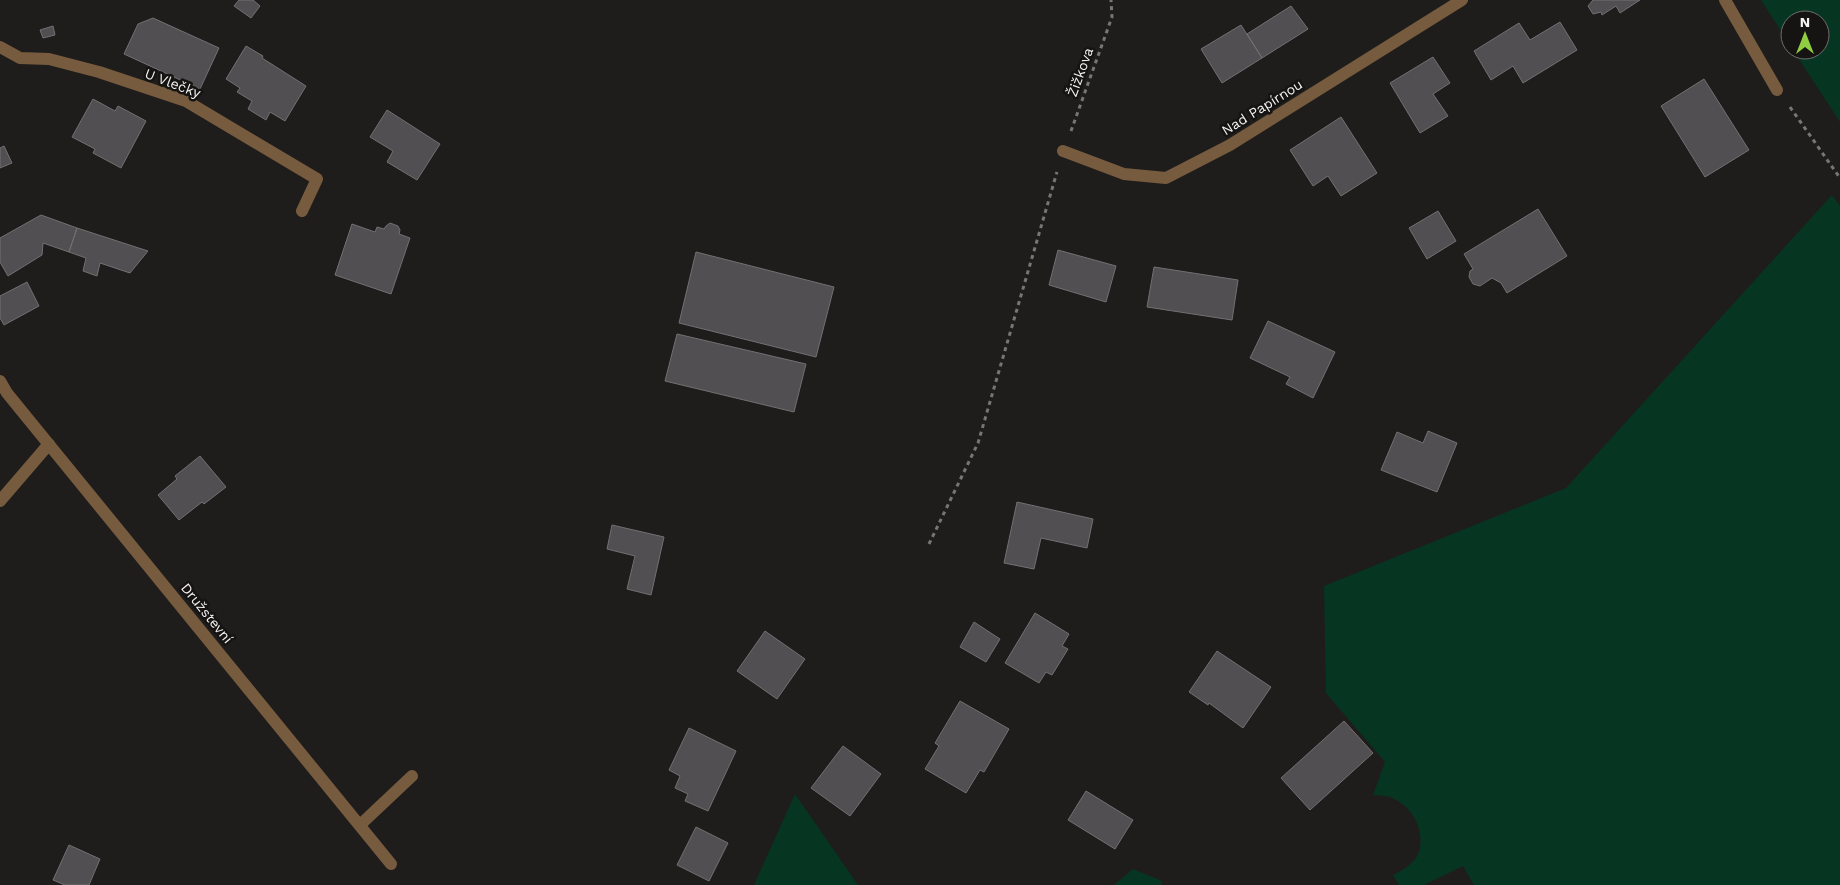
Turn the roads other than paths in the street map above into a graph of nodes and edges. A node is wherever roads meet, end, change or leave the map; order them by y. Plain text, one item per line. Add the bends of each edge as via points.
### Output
1 (1462, 0) edge
2 (1725, 0) edge
3 (0, 47) edge
4 (1778, 90) road end
5 (1063, 150) road end
6 (302, 211) dead end
7 (0, 381) edge
8 (49, 444) junction
9 (0, 501) edge
10 (412, 776) dead end
11 (360, 825) junction
12 (391, 864) dead end

1 - 5 street, Nad Papírnou via 1230,145 1166,178 1124,174
2 - 4 street
3 - 6 street, U Vlečky via 20,58 49,59 186,101 317,179
7 - 8 street, Družstevní
8 - 9 street
8 - 11 street, Družstevní
10 - 11 street
11 - 12 street, Družstevní

